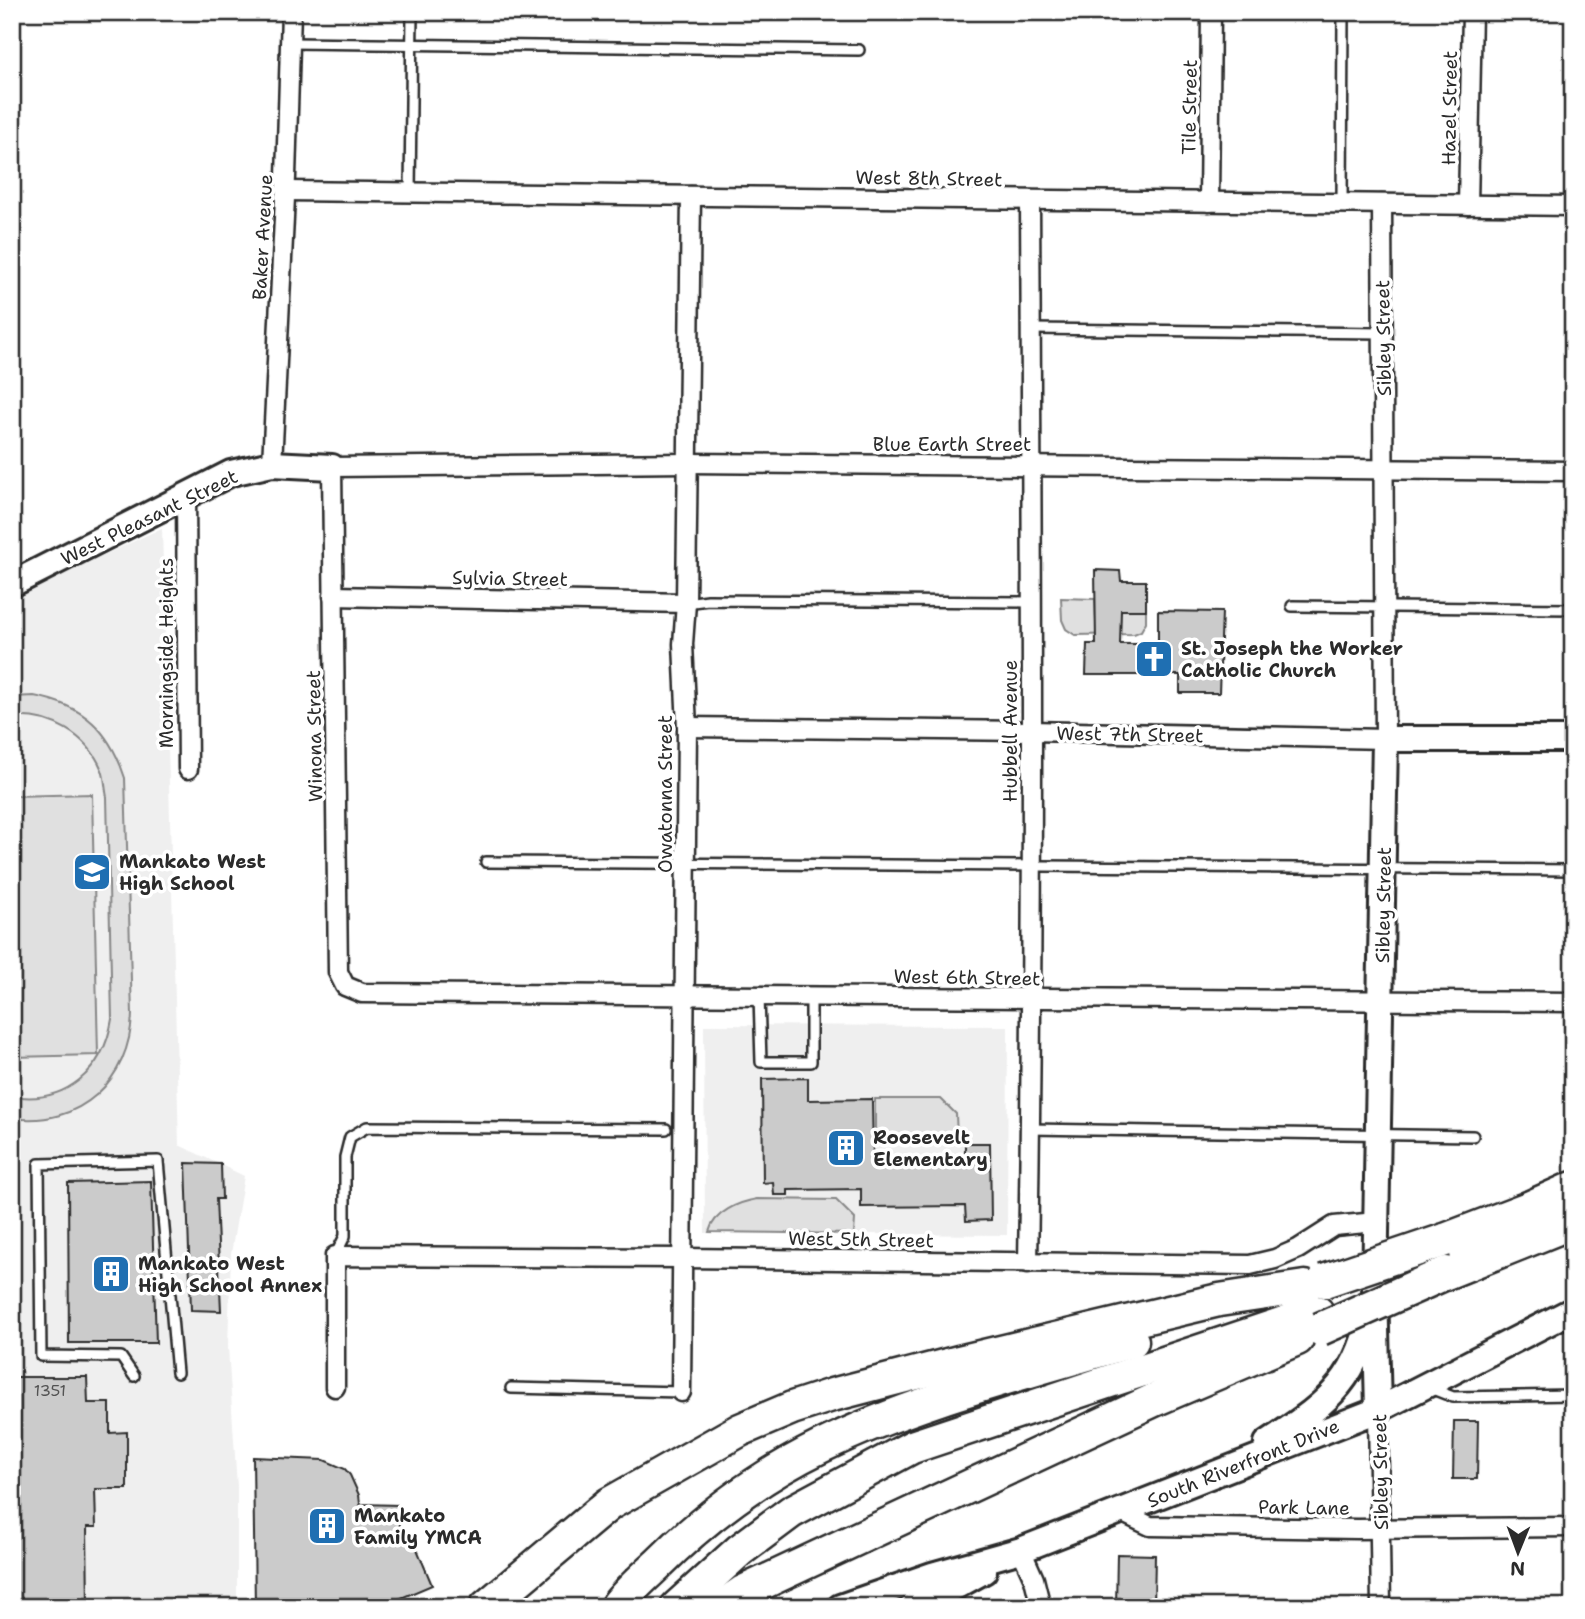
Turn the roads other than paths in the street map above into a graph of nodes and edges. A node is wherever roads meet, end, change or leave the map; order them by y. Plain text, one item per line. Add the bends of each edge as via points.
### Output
1 (290, 12) edge
2 (412, 12) edge
3 (1212, 12) edge
4 (1343, 12) edge
5 (1472, 12) edge
6 (290, 43) junction
7 (412, 44) junction
8 (859, 50) dead end
9 (286, 191) junction
10 (410, 193) junction
11 (691, 196) junction
12 (1030, 200) junction
13 (1209, 202) junction
14 (1342, 204) junction
15 (1382, 204) junction
16 (1468, 205) junction
17 (1573, 206) edge
18 (1031, 329) junction
19 (1383, 333) junction
20 (687, 463) junction
21 (272, 464) junction
22 (1032, 465) junction
23 (332, 467) junction
24 (1384, 471) junction
25 (1573, 471) edge
26 (186, 495) junction
27 (12, 584) edge
28 (333, 596) junction
29 (1032, 602) junction
30 (686, 603) junction
31 (1292, 606) dead end
32 (1384, 608) junction
33 (1573, 609) edge
34 (687, 727) junction
35 (1031, 731) junction
36 (1385, 739) junction
37 (1573, 739) edge
38 (188, 769) dead end
39 (486, 863) dead end
40 (686, 864) junction
41 (1031, 866) junction
42 (1383, 867) junction
43 (1573, 870) edge
44 (362, 993) joint
45 (685, 995) junction
46 (759, 996) junction
47 (811, 996) junction
48 (1032, 999) junction
49 (1381, 1002) junction
50 (1573, 1002) edge
51 (666, 1129) dead end
52 (1030, 1129) junction
53 (1380, 1135) junction
54 (1473, 1136) dead end
55 (1573, 1188) edge
56 (1376, 1222) junction
57 (1573, 1222) edge
58 (335, 1256) junction
59 (682, 1258) junction
60 (1028, 1263) junction
61 (1376, 1288) junction
62 (1316, 1302) junction
63 (1573, 1310) edge
64 (177, 1373) dead end
65 (134, 1376) dead end
66 (1426, 1386) junction
67 (335, 1387) dead end
68 (511, 1388) dead end
69 (681, 1392) joint
70 (1573, 1395) edge
71 (1378, 1410) junction
72 (1226, 1470) junction
73 (1121, 1512) junction
74 (1381, 1527) junction
75 (1573, 1527) edge
76 (1021, 1550) junction
77 (486, 1607) edge
78 (616, 1607) edge
79 (677, 1607) edge
80 (721, 1607) edge
81 (840, 1607) edge
82 (912, 1607) edge
83 (1041, 1607) edge
84 (1381, 1607) edge

1 - 6 street, Baker Avenue
2 - 7 lane
3 - 13 street, Tile Street
4 - 14 lane
5 - 16 street, Hazel Street
6 - 7 lane
6 - 9 street, Baker Avenue
7 - 8 lane
7 - 10 lane
9 - 10 street, West 8th Street
9 - 21 street, Baker Avenue
10 - 11 street, West 8th Street
11 - 12 street, West 8th Street
11 - 20 street, Owatonna Street
12 - 13 street, West 8th Street
12 - 18 street, Hubbell Avenue
13 - 14 street, West 8th Street
14 - 15 street, West 8th Street
15 - 16 street, West 8th Street
15 - 19 street, Sibley Street
16 - 17 street, West 8th Street
18 - 19 lane
18 - 22 street, Hubbell Avenue
19 - 24 street, Sibley Street
20 - 22 street, Blue Earth Street
20 - 23 street, Blue Earth Street
20 - 30 street, Owatonna Street
21 - 23 main road, West Pleasant Street
21 - 26 main road, West Pleasant Street via 232,473
22 - 24 street, Blue Earth Street
22 - 29 street, Hubbell Avenue
23 - 28 street, Winona Street
24 - 25 street, Blue Earth Street
24 - 32 street, Sibley Street
26 - 27 main road, West Pleasant Street
26 - 38 street, Morningside Heights
28 - 30 street, Sylvia Street
28 - 44 street, Winona Street via 338,972 345,986
29 - 30 lane
29 - 35 street, Hubbell Avenue
30 - 34 street, Owatonna Street
31 - 32 lane
32 - 33 lane
32 - 36 street, Sibley Street
34 - 35 street, West 7th Street
34 - 40 street, Owatonna Street
35 - 36 street, West 7th Street
35 - 41 street, Hubbell Avenue
36 - 37 main road, West 7th Street
36 - 42 main road, Sibley Street
39 - 40 lane
40 - 41 lane
40 - 45 street, Owatonna Street
41 - 42 lane
41 - 48 street, Hubbell Avenue
42 - 43 lane
42 - 49 main road, Sibley Street
44 - 45 street, West 6th Street
45 - 46 street, West 6th Street
45 - 59 street, Owatonna Street
46 - 47 street, West 6th Street
46 - 47 lane via 761,1062 811,1062
47 - 48 street, West 6th Street
48 - 49 street, West 6th Street
48 - 52 street, Hubbell Avenue
49 - 50 street, West 6th Street
49 - 53 main road, Sibley Street
51 - 58 lane via 367,1127 350,1137 345,1157 345,1236
52 - 53 lane
52 - 60 street, Hubbell Avenue
53 - 54 lane
53 - 56 main road, Sibley Street
55 - 62 highway, bridge via 1445,1240
56 - 60 street, West 5th Street via 1334,1226 1298,1249 1250,1265
56 - 61 main road, Sibley Street
57 - 62 highway, bridge via 1446,1273
58 - 59 street, West 5th Street
58 - 67 street
59 - 60 street, West 5th Street
59 - 69 street, Owatonna Street
61 - 71 main road, Sibley Street
61 - 72 main road via 1364,1344 1345,1379 1304,1418
62 - 77 highway via 1219,1300 959,1362 792,1408 740,1430 609,1504
62 - 78 highway via 886,1418 761,1479 712,1514
62 - 79 highway via 912,1447 791,1512
62 - 80 highway via 1154,1400 743,1592
63 - 66 main road, South Riverfront Drive
64 - 65 lane via 158,1161 38,1164 41,1356 121,1357
66 - 70 lane via 1453,1398
66 - 71 main road, South Riverfront Drive
68 - 69 lane
71 - 72 main road, South Riverfront Drive
71 - 74 street, Sibley Street
72 - 73 main road, South Riverfront Drive
73 - 74 street, Park Lane via 1150,1526
73 - 76 main road, South Riverfront Drive
74 - 75 street, Park Lane
74 - 84 street, Sibley Street
76 - 81 main road, South Riverfront Drive
76 - 82 main road, South Riverfront Drive
76 - 83 street

